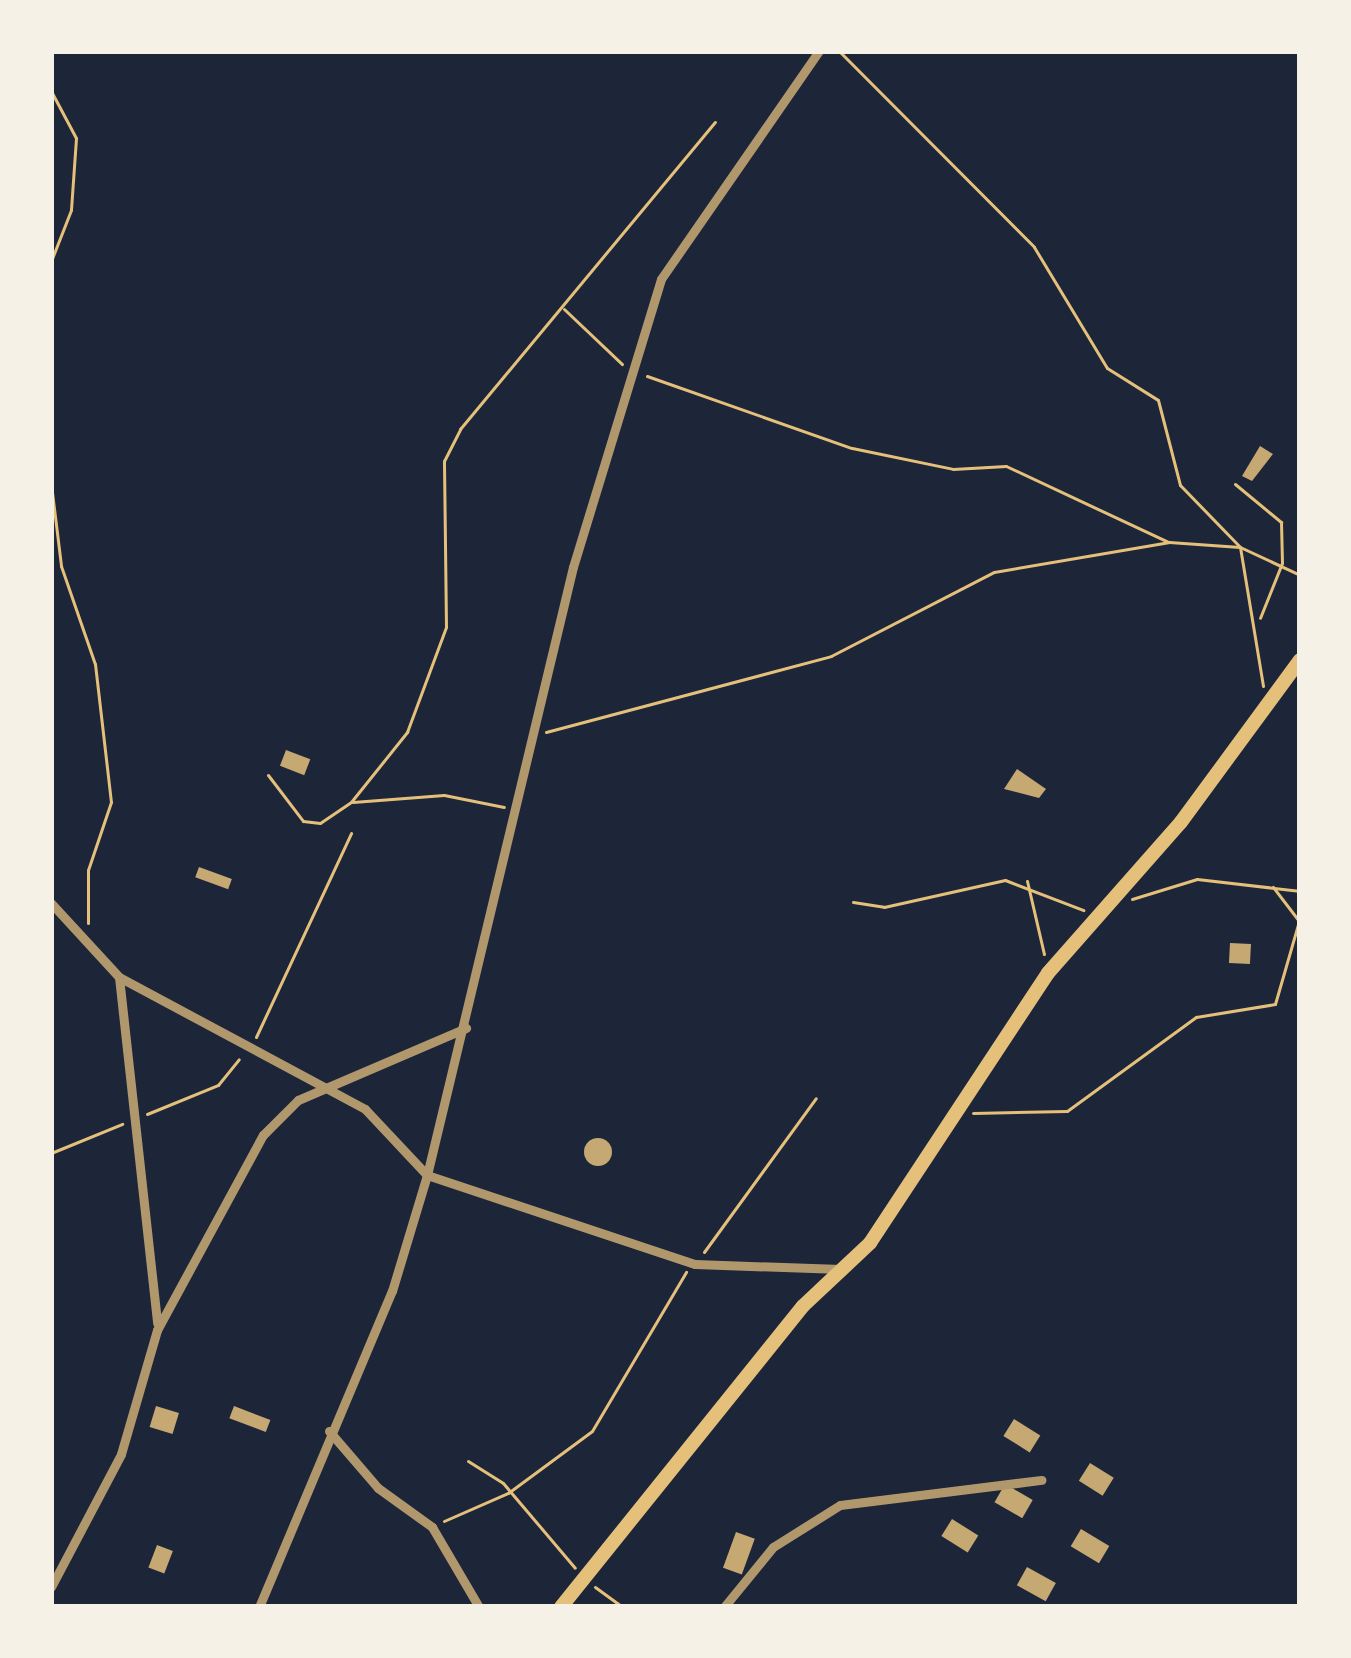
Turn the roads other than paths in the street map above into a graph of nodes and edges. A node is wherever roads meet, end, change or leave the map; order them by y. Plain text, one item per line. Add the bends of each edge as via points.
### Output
1 (819, 51) edge
2 (1300, 660) edge
3 (51, 903) edge
4 (119, 977) junction
5 (466, 1028) junction
6 (324, 1088) junction
7 (427, 1175) junction
8 (843, 1269) junction
9 (157, 1330) junction
10 (329, 1431) junction
11 (1041, 1480) dead end
12 (51, 1587) edge
13 (259, 1607) edge
14 (479, 1607) edge
15 (561, 1607) edge
16 (724, 1607) edge

1 - 5 street via 661,279
2 - 8 main road via 1268,710 1048,973
3 - 4 street
4 - 6 street
4 - 9 street
5 - 6 street
5 - 7 street
6 - 7 street via 365,1109
6 - 9 street via 243,1161
7 - 8 street via 695,1264
7 - 10 street
8 - 15 main road via 763,1354 590,1583
9 - 12 street via 121,1454
10 - 13 street
10 - 14 street via 378,1488 432,1527
11 - 16 street via 840,1505 797,1525

